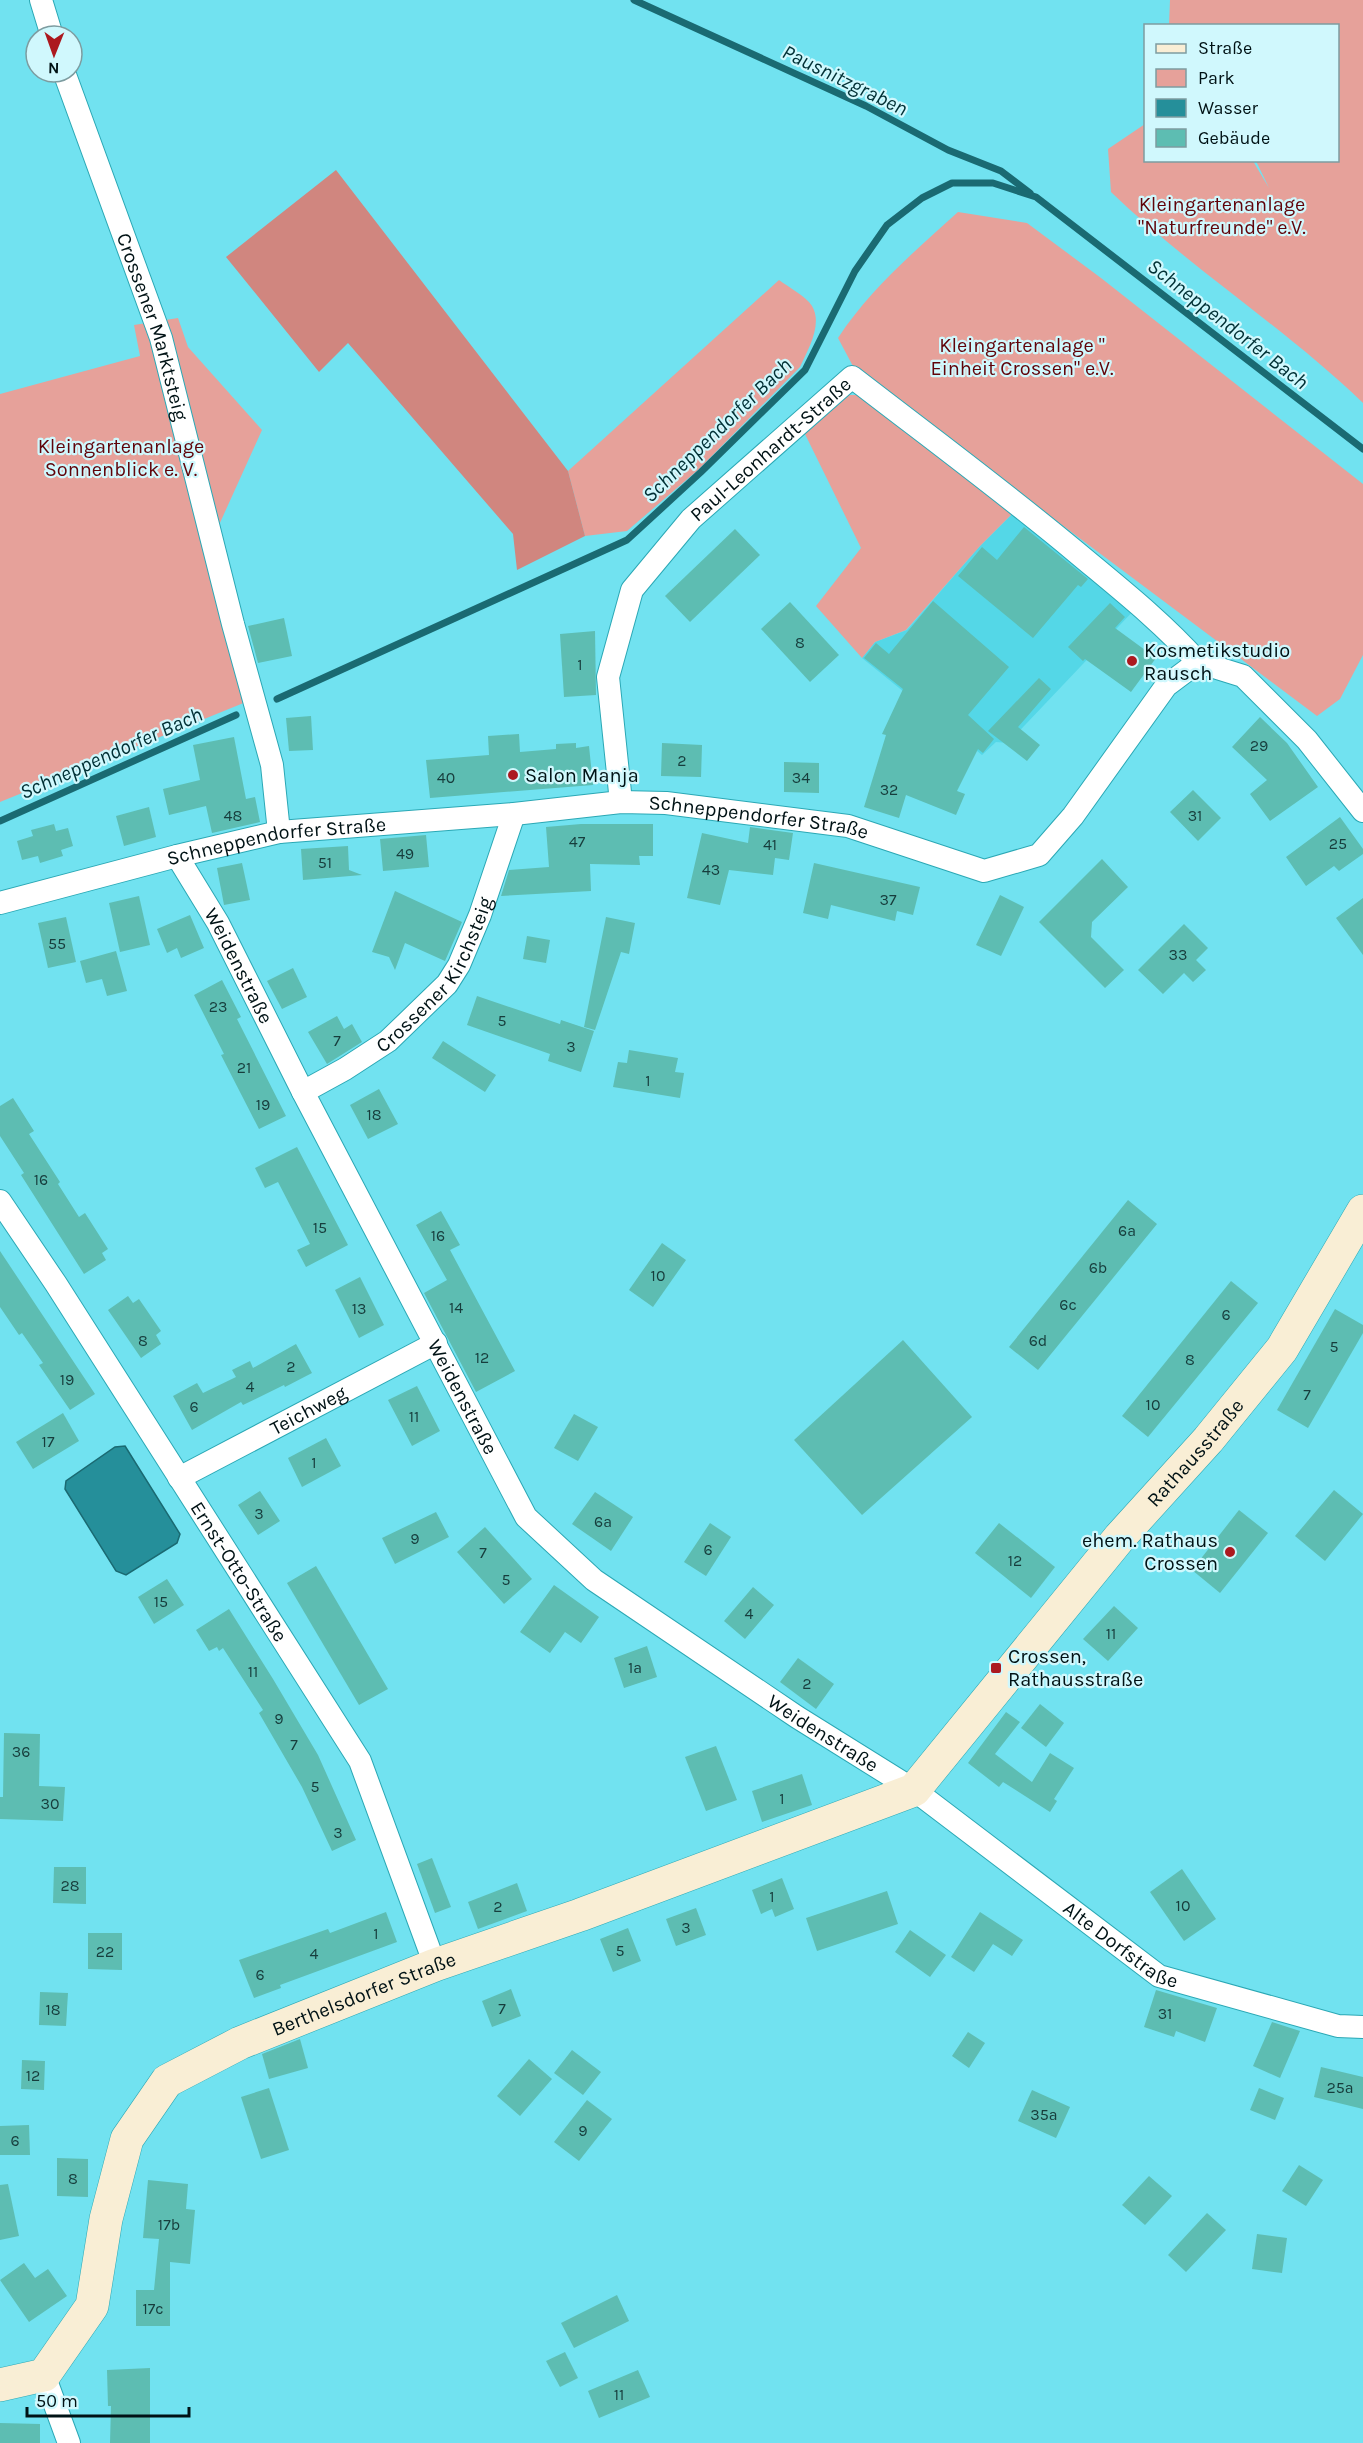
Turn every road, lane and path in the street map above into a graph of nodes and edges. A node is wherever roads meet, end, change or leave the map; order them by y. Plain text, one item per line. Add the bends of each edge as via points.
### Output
1 (41, 0) edge
2 (48, 24) edge
3 (68, 84) edge
4 (1198, 662) junction
5 (621, 802) junction
6 (1363, 811) edge
7 (514, 814) junction
8 (279, 832) junction
9 (177, 856) junction
10 (0, 903) edge
11 (303, 1092) junction
12 (0, 1201) edge
13 (1363, 1211) edge
14 (436, 1343) junction
15 (179, 1478) junction
16 (914, 1790) junction
17 (435, 1965) junction
18 (1363, 2027) edge
19 (44, 2375) junction
20 (0, 2385) edge
21 (69, 2443) edge

1 - 2 street
3 - 8 street, Crossener Marktsteig via 161,338 272,765
4 - 5 street, Schneppendorfer Straße via 1166,686 1073,816 1039,855 984,871 848,826 666,803
4 - 5 street, Paul-Leonhardt-Straße via 1131,596 1014,500 852,377 691,519 632,590 608,677
4 - 6 street via 1243,676 1307,740
5 - 7 street, Schneppendorfer Straße
7 - 8 street, Schneppendorfer Straße
7 - 11 street, Crossener Kirchsteig via 480,915 447,984 388,1041
8 - 9 street, Schneppendorfer Straße
9 - 10 street, Schneppendorfer Straße
9 - 11 street, Weidenstraße via 218,923
11 - 14 street, Weidenstraße
12 - 15 street, Ernst-Otto-Straße
13 - 16 street, Rathausstraße via 1282,1349 1208,1440 1120,1537
14 - 15 street, Teichweg
14 - 16 street, Weidenstraße via 526,1517 594,1580 797,1717
15 - 17 street, Ernst-Otto-Straße via 360,1761
16 - 17 street, Berthelsdorfer Straße
16 - 18 street, Alte Dorfstraße via 1159,1976 1338,2026
17 - 19 street, Berthelsdorfer Straße via 240,2043 167,2081 127,2139 106,2219 92,2306
19 - 20 street
19 - 21 street

